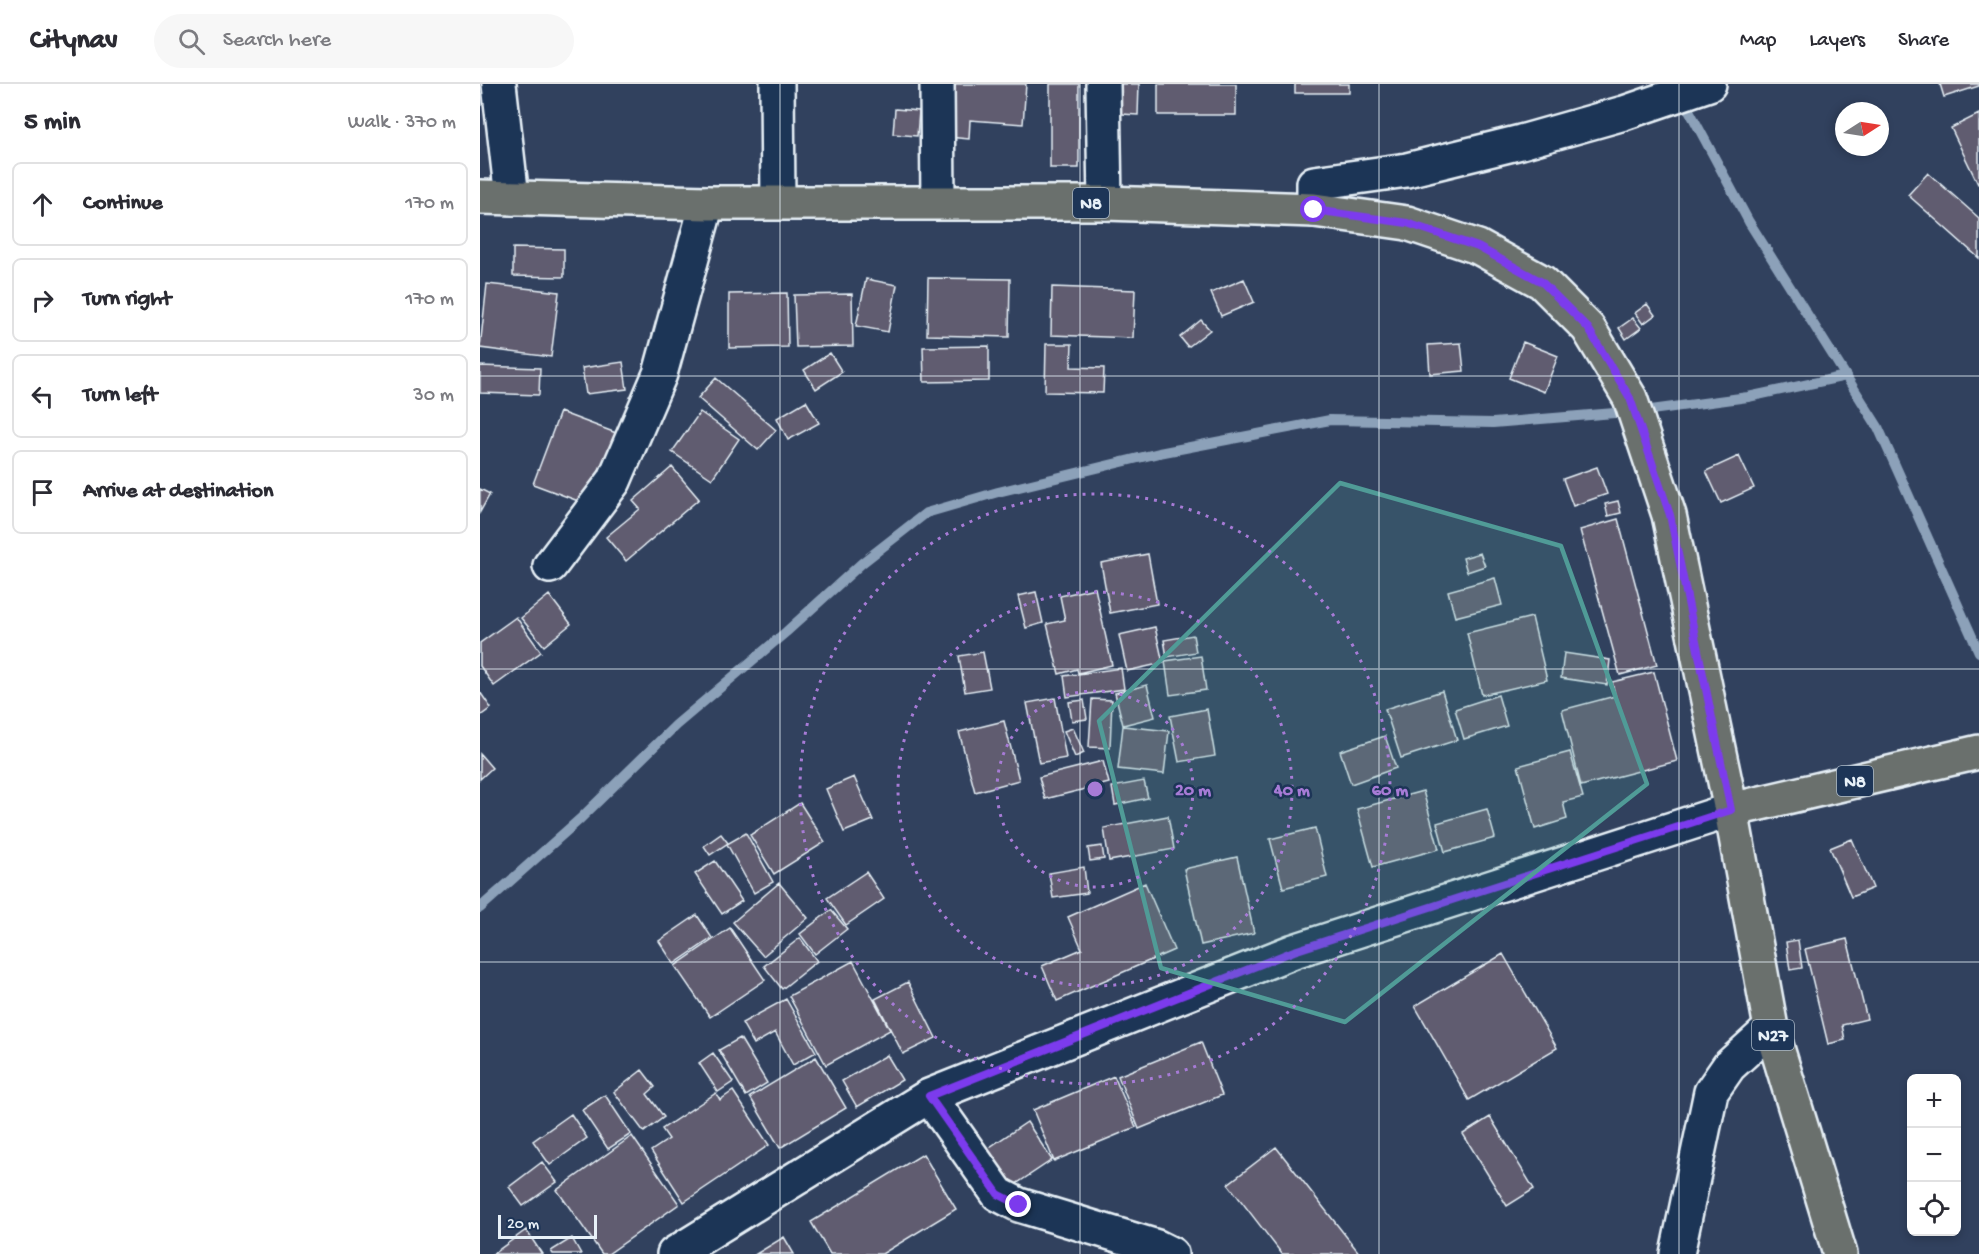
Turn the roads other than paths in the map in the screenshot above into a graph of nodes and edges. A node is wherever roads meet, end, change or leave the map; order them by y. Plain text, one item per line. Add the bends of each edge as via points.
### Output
1 (499, 84) edge
2 (777, 84) edge
3 (937, 84) edge
4 (1103, 84) edge
5 (1690, 91) edge
6 (496, 198) edge
7 (778, 201) junction
8 (938, 202) junction
9 (707, 203) junction
10 (1105, 203) junction
11 (1314, 210) junction
12 (550, 566) dead end
13 (1979, 752) edge
14 (1731, 810) junction
15 (1771, 1028) junction
16 (929, 1096) junction
17 (674, 1254) edge
18 (1171, 1254) edge
19 (1677, 1254) edge
20 (1840, 1254) edge

1 - 6 street
2 - 7 street
3 - 8 street
4 - 10 street
5 - 11 street via 1521,142 1407,170 1314,183
6 - 9 main road, N8
7 - 8 main road, N8
7 - 9 main road, N8
8 - 10 main road, N8
9 - 12 street via 660,374 614,481
10 - 11 main road, N8
11 - 14 main road, N8 via 1407,223 1478,247 1542,282 1588,328 1635,410 1670,515
13 - 14 main road, N8
14 - 15 main road, N27
14 - 16 street via 1294,951
15 - 19 street via 1729,1066 1711,1092
15 - 20 main road, N27
16 - 17 street
16 - 18 street via 998,1194 1019,1205

